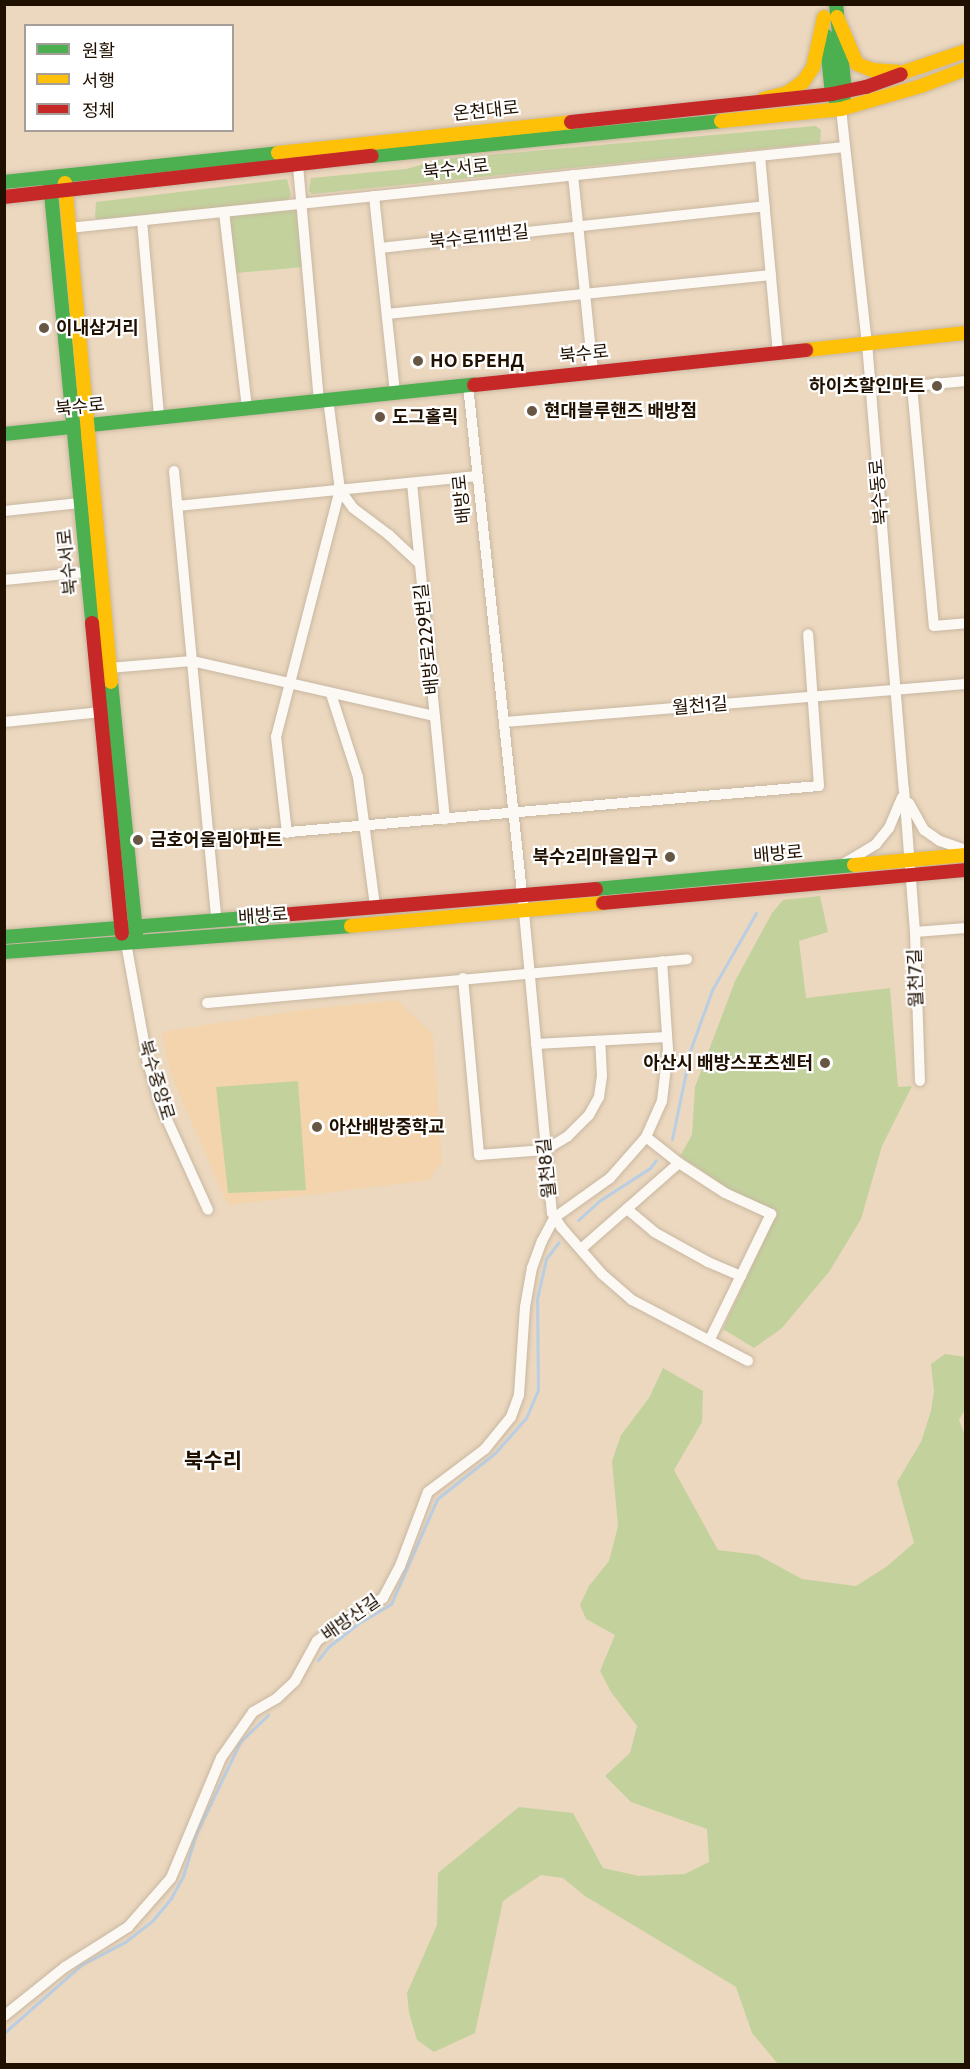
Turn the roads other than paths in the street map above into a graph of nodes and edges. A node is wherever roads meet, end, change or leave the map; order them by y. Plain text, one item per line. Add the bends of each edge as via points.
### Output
1 (830, 11) edge
2 (966, 51) edge
3 (926, 65) junction
4 (966, 69) edge
5 (838, 92) junction
6 (763, 99) junction
7 (841, 109) junction
8 (845, 147) junction
9 (760, 156) junction
10 (298, 166) junction
11 (573, 175) junction
12 (66, 176) joint
13 (4, 182) edge
14 (55, 187) junction
15 (374, 196) junction
16 (6, 198) edge
17 (301, 204) junction
18 (765, 206) junction
19 (224, 212) junction
20 (142, 220) junction
21 (578, 226) junction
22 (69, 228) junction
23 (380, 248) junction
24 (771, 275) junction
25 (585, 294) junction
26 (387, 314) junction
27 (966, 333) edge
28 (867, 343) junction
29 (778, 352) junction
30 (593, 371) junction
31 (966, 381) edge
32 (468, 384) junction
33 (394, 392) junction
34 (324, 400) junction
35 (247, 408) junction
36 (159, 417) junction
37 (79, 425) junction
38 (4, 434) edge
39 (174, 471) dead end
40 (478, 476) junction
41 (412, 483) junction
42 (340, 490) junction
43 (80, 503) junction
44 (177, 507) junction
45 (4, 511) edge
46 (420, 564) junction
47 (87, 572) junction
48 (4, 580) edge
49 (966, 623) edge
50 (808, 634) dead end
51 (192, 661) junction
52 (109, 668) junction
53 (290, 684) junction
54 (966, 684) edge
55 (896, 690) junction
56 (331, 694) junction
57 (813, 697) junction
58 (100, 712) junction
59 (435, 716) junction
60 (4, 722) edge
61 (504, 722) junction
62 (904, 789) junction
63 (514, 813) junction
64 (445, 819) junction
65 (366, 826) junction
66 (287, 833) junction
67 (208, 839) junction
68 (966, 850) edge
69 (966, 855) edge
70 (910, 860) junction
71 (838, 867) junction
72 (966, 870) edge
73 (911, 875) junction
74 (522, 896) junction
75 (375, 907) junction
76 (524, 912) junction
77 (216, 919) junction
78 (128, 927) junction
79 (966, 928) edge
80 (915, 932) junction
81 (4, 937) edge
82 (128, 943) junction
83 (4, 952) edge
84 (687, 959) dead end
85 (662, 961) junction
86 (530, 972) junction
87 (463, 978) junction
88 (207, 1003) dead end
89 (667, 1037) junction
90 (600, 1041) junction
91 (536, 1044) junction
92 (920, 1081) dead end
93 (646, 1137) junction
94 (545, 1150) junction
95 (679, 1164) junction
96 (627, 1209) junction
97 (208, 1210) dead end
98 (554, 1218) junction
99 (581, 1249) junction
100 (741, 1276) junction
101 (710, 1340) junction
102 (748, 1361) dead end
103 (4, 2016) edge

1 - 3 main road via 857,64 873,70 904,72
1 - 5 main road
1 - 6 main road via 813,67 803,82 787,93
2 - 3 main road, 온천대로
3 - 5 main road, 온천대로 via 866,87
4 - 7 main road, 온천대로
5 - 6 main road, 온천대로
5 - 7 main road
6 - 12 main road, 온천대로
7 - 8 street, 북수동로
7 - 10 main road, 온천대로
8 - 9 street, 북수서로
8 - 28 street, 북수동로
9 - 11 street, 북수서로
9 - 18 street
10 - 14 main road, 온천대로
10 - 17 street
11 - 15 street, 북수서로
11 - 21 street
12 - 14 main road, 북수서로
13 - 14 main road, 온천대로
14 - 16 main road, 온천대로
14 - 22 main road, 북수서로
14 - 37 main road, 북수서로
15 - 17 street, 북수서로
15 - 23 street
17 - 19 street, 북수서로
17 - 34 street
18 - 21 street, 북수로111번길
18 - 24 street
19 - 20 street, 북수서로
19 - 35 street
20 - 22 street, 북수서로
20 - 36 street
21 - 23 street, 북수로111번길
21 - 25 street
22 - 37 main road, 북수서로
23 - 26 street
24 - 25 street
24 - 29 street
25 - 26 street
25 - 30 street
26 - 33 street
27 - 28 main road, 북수로
28 - 29 main road, 북수로
28 - 55 street, 북수동로
29 - 30 main road, 북수로
30 - 32 main road, 북수로
31 - 49 street via 912,386 934,626
32 - 33 main road, 북수로
32 - 40 street, 배방로
33 - 34 main road, 북수로
34 - 35 main road, 북수로
34 - 42 street
35 - 36 main road, 북수로
36 - 37 main road, 북수로
37 - 38 main road, 북수로
37 - 43 main road, 북수서로
37 - 52 main road, 북수서로
39 - 44 street, 배방로
40 - 41 street
40 - 61 street, 배방로
41 - 42 street
41 - 46 street
42 - 44 street
42 - 46 street, 배방로229번길 via 353,507
42 - 53 street
43 - 45 street
43 - 47 main road, 북수서로
44 - 51 street, 배방로
46 - 59 street, 배방로229번길
47 - 48 street
47 - 58 main road, 북수서로
50 - 57 street
51 - 52 street, 배방로229번길
51 - 53 street, 배방로229번길
51 - 67 street, 배방로
52 - 78 main road, 북수서로
53 - 56 street, 배방로229번길
53 - 66 street via 276,737
54 - 55 street, 월천1길
55 - 57 street, 월천1길
55 - 62 street, 북수동로
56 - 59 street, 배방로229번길
56 - 65 street via 358,777
57 - 61 street, 월천1길
57 - 63 street via 819,786
58 - 60 street
58 - 78 main road, 북수서로
59 - 64 street, 배방로229번길
61 - 63 street, 배방로
62 - 68 street via 924,830 940,841
62 - 70 street, 북수동로
62 - 71 street via 899,809 876,844
63 - 64 street
63 - 74 street, 배방로
64 - 65 street
65 - 66 street
65 - 75 street
66 - 67 street
67 - 77 street, 배방로
69 - 70 main road, 배방로
70 - 71 main road, 배방로
70 - 73 street, 북수동로
71 - 74 main road, 배방로
72 - 73 main road, 배방로
73 - 76 main road, 배방로
73 - 80 street, 월천7길
74 - 75 main road, 배방로
74 - 76 street, 배방로
75 - 77 main road, 배방로
76 - 82 main road, 배방로
76 - 86 street, 월천8길
77 - 78 main road, 배방로
78 - 81 main road, 배방로
78 - 82 main road, 북수서로
79 - 80 street
80 - 92 street, 월천7길
82 - 83 main road, 배방로
82 - 97 street, 북수중앙로 via 147,1059 160,1104
84 - 85 street
85 - 86 street
85 - 89 street
86 - 87 street
86 - 91 street, 월천8길
87 - 88 street
87 - 94 street via 479,1155
89 - 90 street
89 - 93 street via 662,1101
90 - 91 street
90 - 94 street via 599,1097 589,1115 568,1136
91 - 94 street, 월천8길
93 - 95 street
93 - 98 street via 610,1178
94 - 98 street, 월천8길
95 - 96 street
95 - 100 street via 725,1193 771,1214
96 - 99 street
96 - 100 street via 654,1232
98 - 99 street, 월천8길
98 - 103 street, 배방산길 via 532,1268 519,1395 511,1417 485,1449 428,1492 400,1566 383,1598 317,1641 295,1681 253,1712 221,1758 171,1878 128,1927 65,1966
99 - 101 street, 월천8길 via 632,1300
100 - 101 street
101 - 102 street, 월천8길

